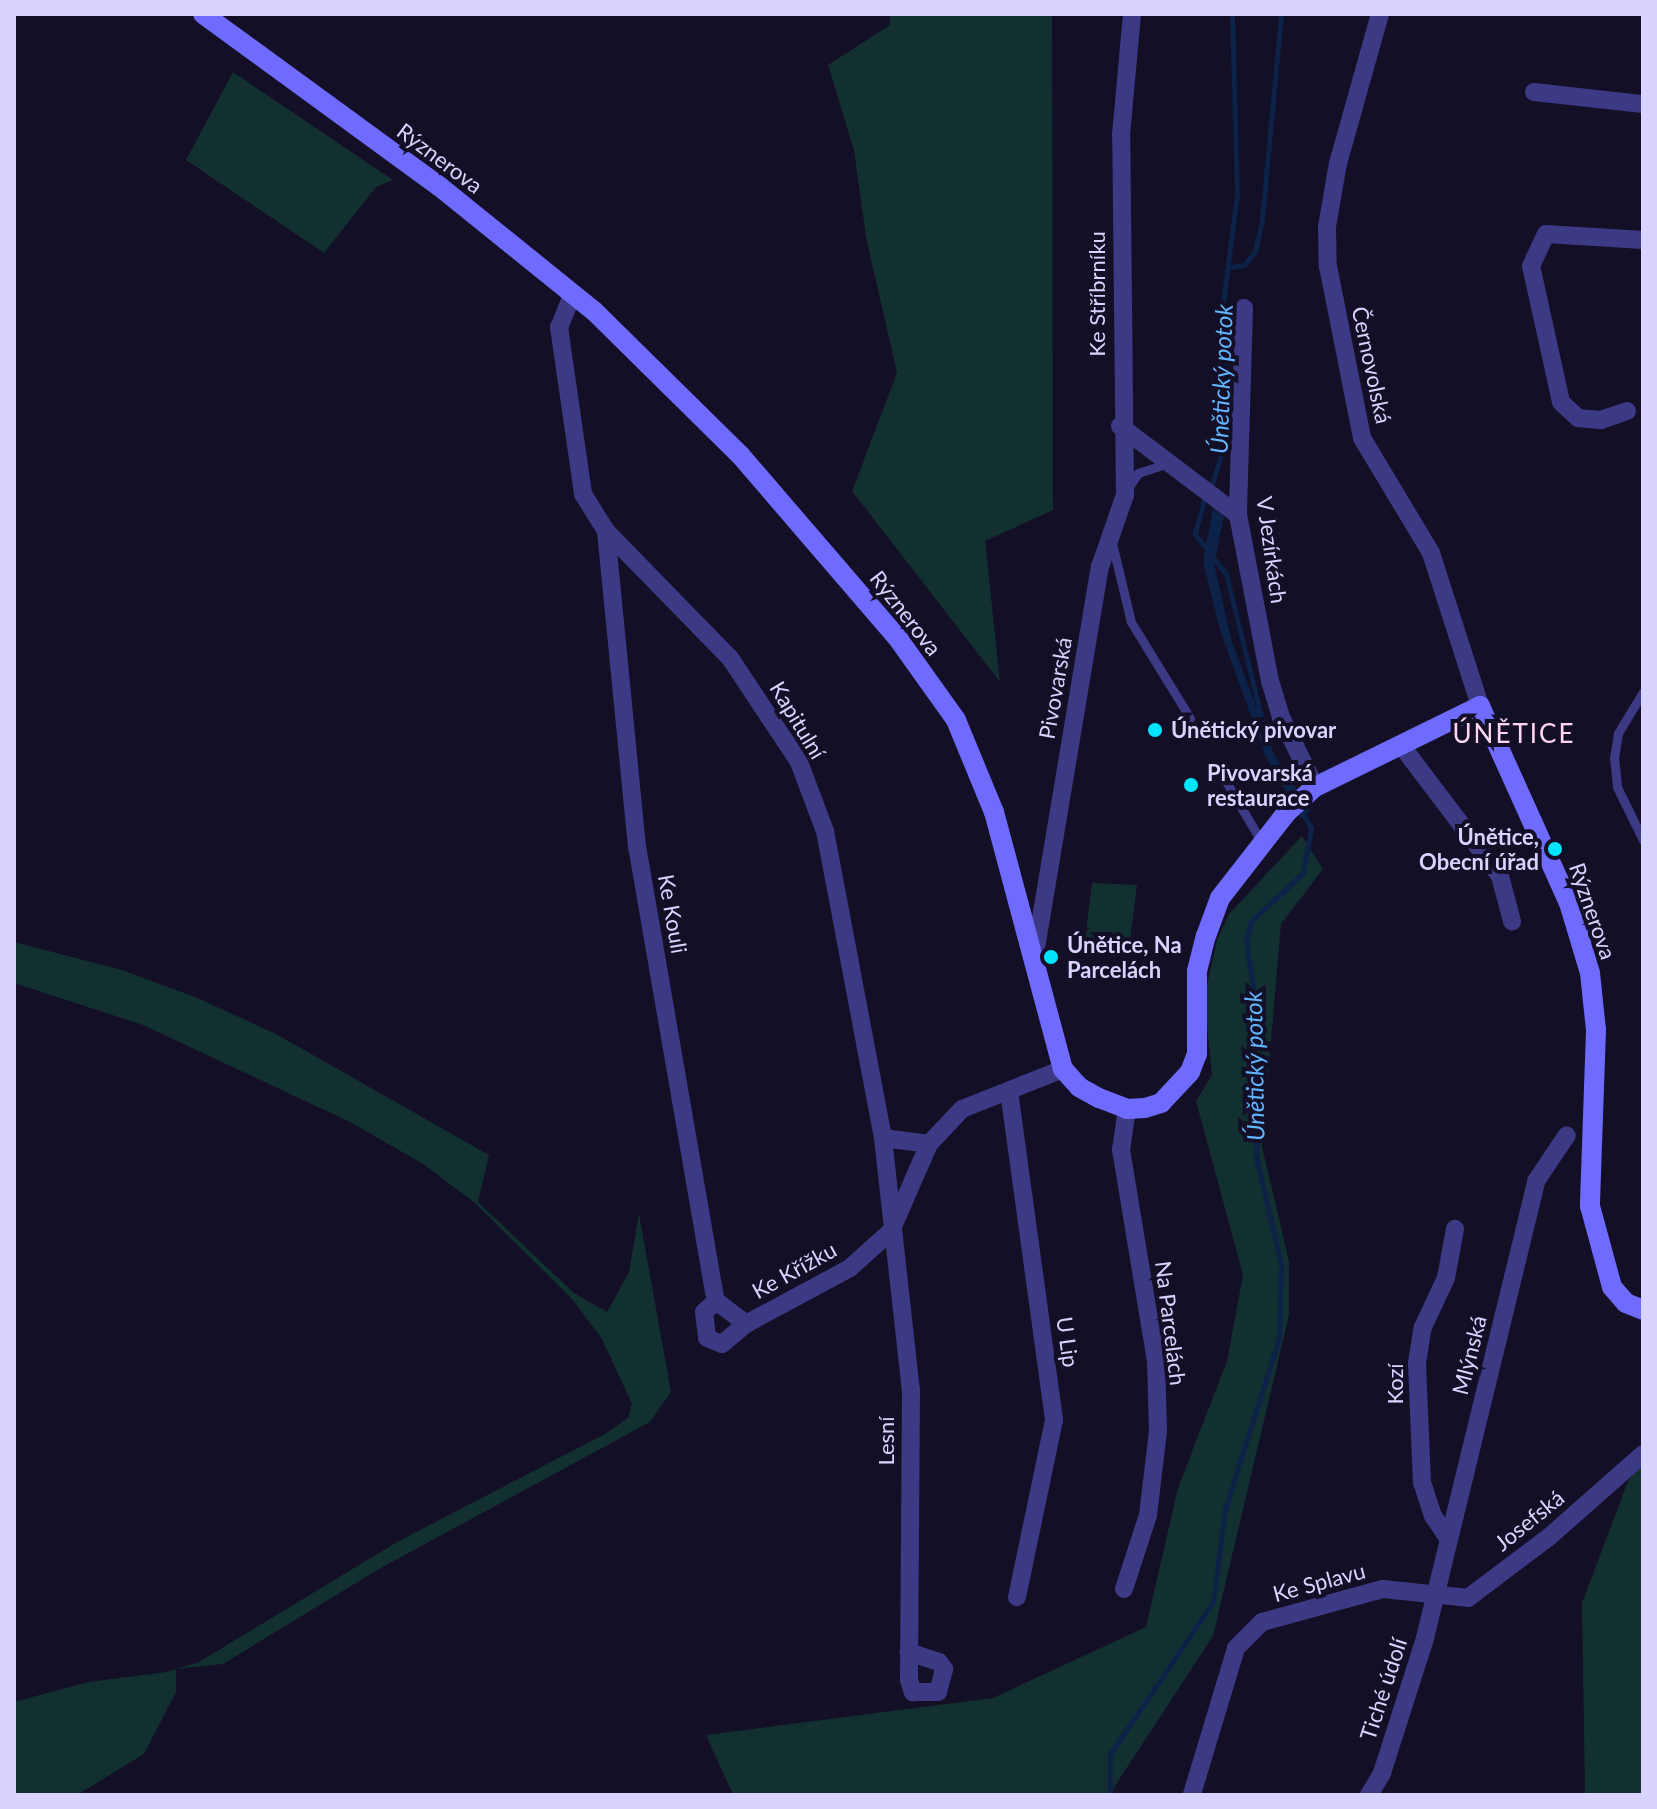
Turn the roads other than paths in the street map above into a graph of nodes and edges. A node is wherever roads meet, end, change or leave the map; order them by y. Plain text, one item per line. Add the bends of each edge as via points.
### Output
1 (203, 14) edge
2 (1132, 14) edge
3 (1380, 14) edge
4 (1534, 92) dead end
5 (1643, 104) edge
6 (1643, 240) edge
7 (573, 293) junction
8 (1244, 308) dead end
9 (1627, 411) dead end
10 (1120, 426) junction
11 (1169, 464) junction
12 (1125, 495) junction
13 (1235, 512) junction
14 (606, 531) junction
15 (1112, 540) junction
16 (1643, 692) edge
17 (1480, 706) junction
18 (1190, 718) dead end
19 (1401, 745) junction
20 (1218, 768) dead end
21 (1315, 787) junction
22 (1643, 840) edge
23 (1261, 841) junction
24 (1512, 921) dead end
25 (1034, 960) junction
26 (1063, 1069) junction
27 (1009, 1091) junction
28 (1127, 1109) junction
29 (1567, 1135) dead end
30 (883, 1138) junction
31 (929, 1144) junction
32 (1455, 1229) dead end
33 (891, 1231) junction
34 (716, 1301) junction
35 (1643, 1310) edge
36 (746, 1324) junction
37 (1643, 1454) edge
38 (1448, 1538) junction
39 (1124, 1589) dead end
40 (1435, 1594) junction
41 (1017, 1597) dead end
42 (909, 1652) dead end
43 (1192, 1794) edge
44 (1369, 1795) edge

1 - 7 street, Rýznerova via 439,186
2 - 10 street, Ke Stříbrníku via 1121,135
3 - 17 street, Černovolská via 1338,163 1327,227 1328,266 1362,438 1431,553
4 - 5 street
6 - 9 street via 1546,234 1531,266 1561,402 1578,418 1601,420
7 - 14 street, Kapitulní via 559,327 583,494
7 - 25 street, Rýznerova via 741,456 899,640 948,709 994,812
8 - 13 street, V Jezírkách
10 - 11 street
10 - 12 street, Pivovarská
11 - 12 lane via 1151,465 1138,473
11 - 13 street
12 - 15 street, Pivovarská
13 - 21 street, V Jezírkách via 1270,681
14 - 30 street, Kapitulní via 730,658 799,762 825,831 842,906
14 - 34 street, Ke Kouli via 637,846
15 - 18 lane via 1131,622
15 - 25 street, Pivovarská via 1100,567
16 - 22 lane via 1618,733 1614,757 1617,787
17 - 19 street
17 - 35 street, Rýznerova via 1569,903 1590,973 1596,1030 1590,1206 1612,1287 1626,1303
19 - 21 street
19 - 24 street via 1500,876
20 - 23 lane
21 - 23 street
23 - 28 street via 1220,898 1206,936 1197,971 1197,1054 1190,1072 1161,1103
25 - 26 street, Rýznerova
26 - 27 street, Ke Křížku
26 - 28 street via 1079,1087
27 - 31 street, Ke Křížku via 962,1109
27 - 41 street, U Lip via 1054,1420
28 - 39 street, Na Parcelách via 1121,1150 1156,1361 1158,1431 1148,1515
29 - 38 street, Mlýnská via 1536,1181
30 - 31 street
30 - 33 street, Kapitulní
31 - 33 street, Ke Křížku
32 - 38 street, Kozí via 1446,1278 1423,1327 1417,1363 1422,1483 1433,1516
33 - 36 street, Ke Křížku via 850,1268
33 - 42 street, Lesní via 911,1390
34 - 36 street
34 - 36 street, Ke Kouli via 704,1312 707,1338 722,1344
37 - 40 street, Josefská via 1549,1537 1468,1598
38 - 40 street, Mlýnská
40 - 43 street, Ke Splavu via 1383,1589 1262,1622 1236,1648
40 - 44 street, Tiché údolí via 1382,1773

